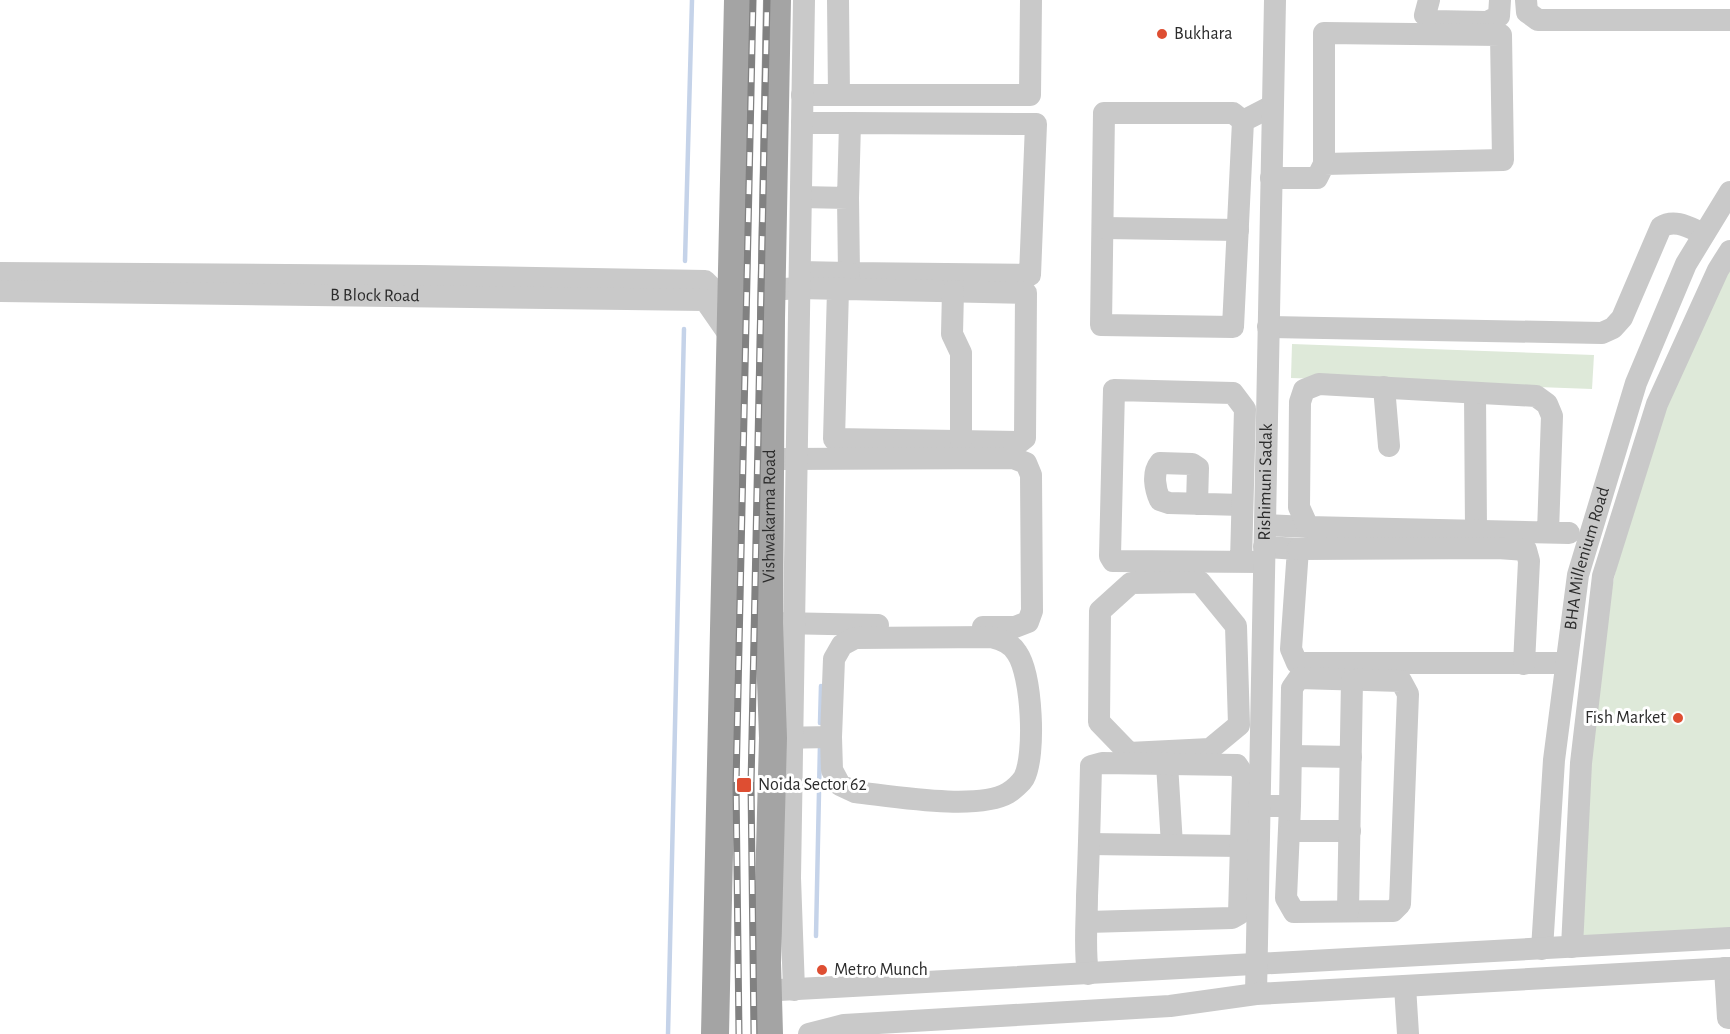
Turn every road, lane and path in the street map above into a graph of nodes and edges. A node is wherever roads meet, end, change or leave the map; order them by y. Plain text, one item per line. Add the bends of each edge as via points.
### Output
1 (738, 0) edge
2 (777, 0) edge
3 (804, 0) edge
4 (838, 0) edge
5 (1031, 0) edge
6 (1275, 0) edge
7 (1429, 0) edge
8 (1500, 0) edge
9 (1526, 0) edge
10 (1721, 13) edge
11 (802, 95) junction
12 (839, 95) junction
13 (1272, 106) junction
14 (1243, 121) junction
15 (802, 123) junction
16 (850, 123) junction
17 (1324, 164) junction
18 (1271, 178) junction
19 (1730, 192) edge
20 (801, 197) junction
21 (848, 198) junction
22 (1104, 228) junction
23 (1238, 230) junction
24 (1704, 234) junction
25 (1730, 251) edge
26 (0, 273) edge
27 (843, 281) junction
28 (790, 283) junction
29 (0, 291) edge
30 (953, 291) junction
31 (731, 307) junction
32 (1268, 327) junction
33 (730, 336) junction
34 (1384, 387) junction
35 (1475, 393) junction
36 (834, 439) junction
37 (961, 441) junction
38 (1389, 446) dead end
39 (783, 448) junction
40 (1197, 504) dead end
41 (1242, 505) junction
42 (1308, 527) junction
43 (1476, 530) junction
44 (1264, 544) junction
45 (1298, 549) junction
46 (1241, 561) junction
47 (781, 623) junction
48 (1566, 663) junction
49 (1524, 664) junction
50 (1238, 666) junction
51 (1262, 666) junction
52 (1352, 680) junction
53 (1238, 691) junction
54 (1262, 691) junction
55 (831, 737) junction
56 (783, 738) junction
57 (1292, 756) junction
58 (1351, 757) junction
59 (1167, 764) junction
60 (1260, 806) junction
61 (1290, 806) junction
62 (1290, 831) junction
63 (1350, 831) junction
64 (1089, 844) junction
65 (1172, 845) junction
66 (1241, 846) junction
67 (1348, 911) junction
68 (1086, 922) junction
69 (1730, 938) edge
70 (1572, 947) junction
71 (1542, 949) junction
72 (1257, 965) junction
73 (1727, 968) edge
74 (1088, 974) junction
75 (1405, 986) junction
76 (780, 990) junction
77 (1256, 994) junction
78 (1727, 1023) edge
79 (715, 1034) edge
80 (769, 1034) edge
81 (809, 1034) edge
82 (1408, 1034) edge

1 - 31 main road
2 - 28 main road, Vishwakarma Road
3 - 11 street
4 - 12 street
5 - 12 street via 1030,95
6 - 13 street, Rishimuni Sadak
7 - 8 street via 1425,15 1432,21 1487,22 1498,16
9 - 10 street via 1527,12 1538,20
11 - 12 street
11 - 15 street
13 - 14 street
13 - 18 street, Rishimuni Sadak
14 - 22 street via 1233,113 1104,112
14 - 23 street
15 - 16 street
15 - 20 street
16 - 21 street
16 - 27 street via 1036,124 1030,275
17 - 17 street via 1324,33 1501,35 1503,160
17 - 18 street via 1317,178
18 - 32 street, Rishimuni Sadak
19 - 24 street, BHA Millenium Road
20 - 21 street
20 - 28 street
21 - 27 street
22 - 23 street
22 - 23 street via 1101,325 1233,327
24 - 32 street via 1677,223 1661,227 1622,318 1602,333
24 - 48 street, BHA Millenium Road via 1686,264 1636,383 1578,575
25 - 70 street, BHA Millenium Road via 1657,404 1603,576 1581,763
26 - 31 street via 705,281
27 - 28 street
27 - 30 street
27 - 36 street
28 - 39 main road, Vishwakarma Road
29 - 33 street, B Block Road via 705,300
30 - 37 street via 952,333 961,353
30 - 37 street via 1026,292 1025,438 1020,442
31 - 33 main road
32 - 44 street, Rishimuni Sadak
33 - 79 main road
34 - 35 street
34 - 38 street
34 - 42 street via 1319,384 1304,390 1300,402 1299,507
35 - 43 street
35 - 43 street via 1536,396 1548,404 1558,533
36 - 37 street
36 - 39 street
39 - 47 main road, Vishwakarma Road
39 - 47 street via 1014,458 1026,463 1031,475 1032,611 1028,622 1015,627
40 - 41 street
41 - 46 street
41 - 46 street via 1245,409 1233,393 1114,390 1110,556 1113,561
42 - 43 street
42 - 44 street
44 - 45 street
44 - 46 street
44 - 51 street, Rishimuni Sadak
45 - 49 street via 1291,649 1297,663
45 - 49 street via 1526,550 1529,561
47 - 56 main road, Vishwakarma Road
48 - 49 street
48 - 71 street, BHA Millenium Road via 1554,760
50 - 51 street
50 - 53 street
50 - 53 street via 1236,626 1200,582 1131,583 1100,611 1099,722 1130,753 1210,749 1239,725
51 - 54 street, Rishimuni Sadak
52 - 57 street via 1299,678 1292,688
52 - 58 street
52 - 67 street via 1401,681 1408,694 1400,904 1393,911
53 - 54 street
54 - 60 street, Rishimuni Sadak
55 - 55 street via 832,770 840,785 855,792 971,803 992,800 1009,793 1023,780 1029,764 1030,697 1026,674 1007,642 991,637 855,638 842,645 834,659
55 - 56 street
56 - 76 main road, Vishwakarma Road
57 - 58 street
57 - 61 street
58 - 63 street
59 - 64 street via 1091,766
59 - 65 street
59 - 66 street via 1237,765 1243,774
60 - 61 street
60 - 72 street, Rishimuni Sadak
61 - 62 street
62 - 63 street
62 - 67 street via 1286,898 1294,912
63 - 67 street
64 - 65 street
64 - 68 street
65 - 66 street
66 - 68 street via 1239,914 1232,918
68 - 74 street
69 - 70 street
70 - 71 street
71 - 72 street
72 - 74 street
72 - 77 street, Rishimuni Sadak
73 - 75 street
73 - 78 street
74 - 76 street
75 - 77 street
75 - 82 street
76 - 80 main road, Vishwakarma Road
77 - 81 street via 1170,1006 844,1025

